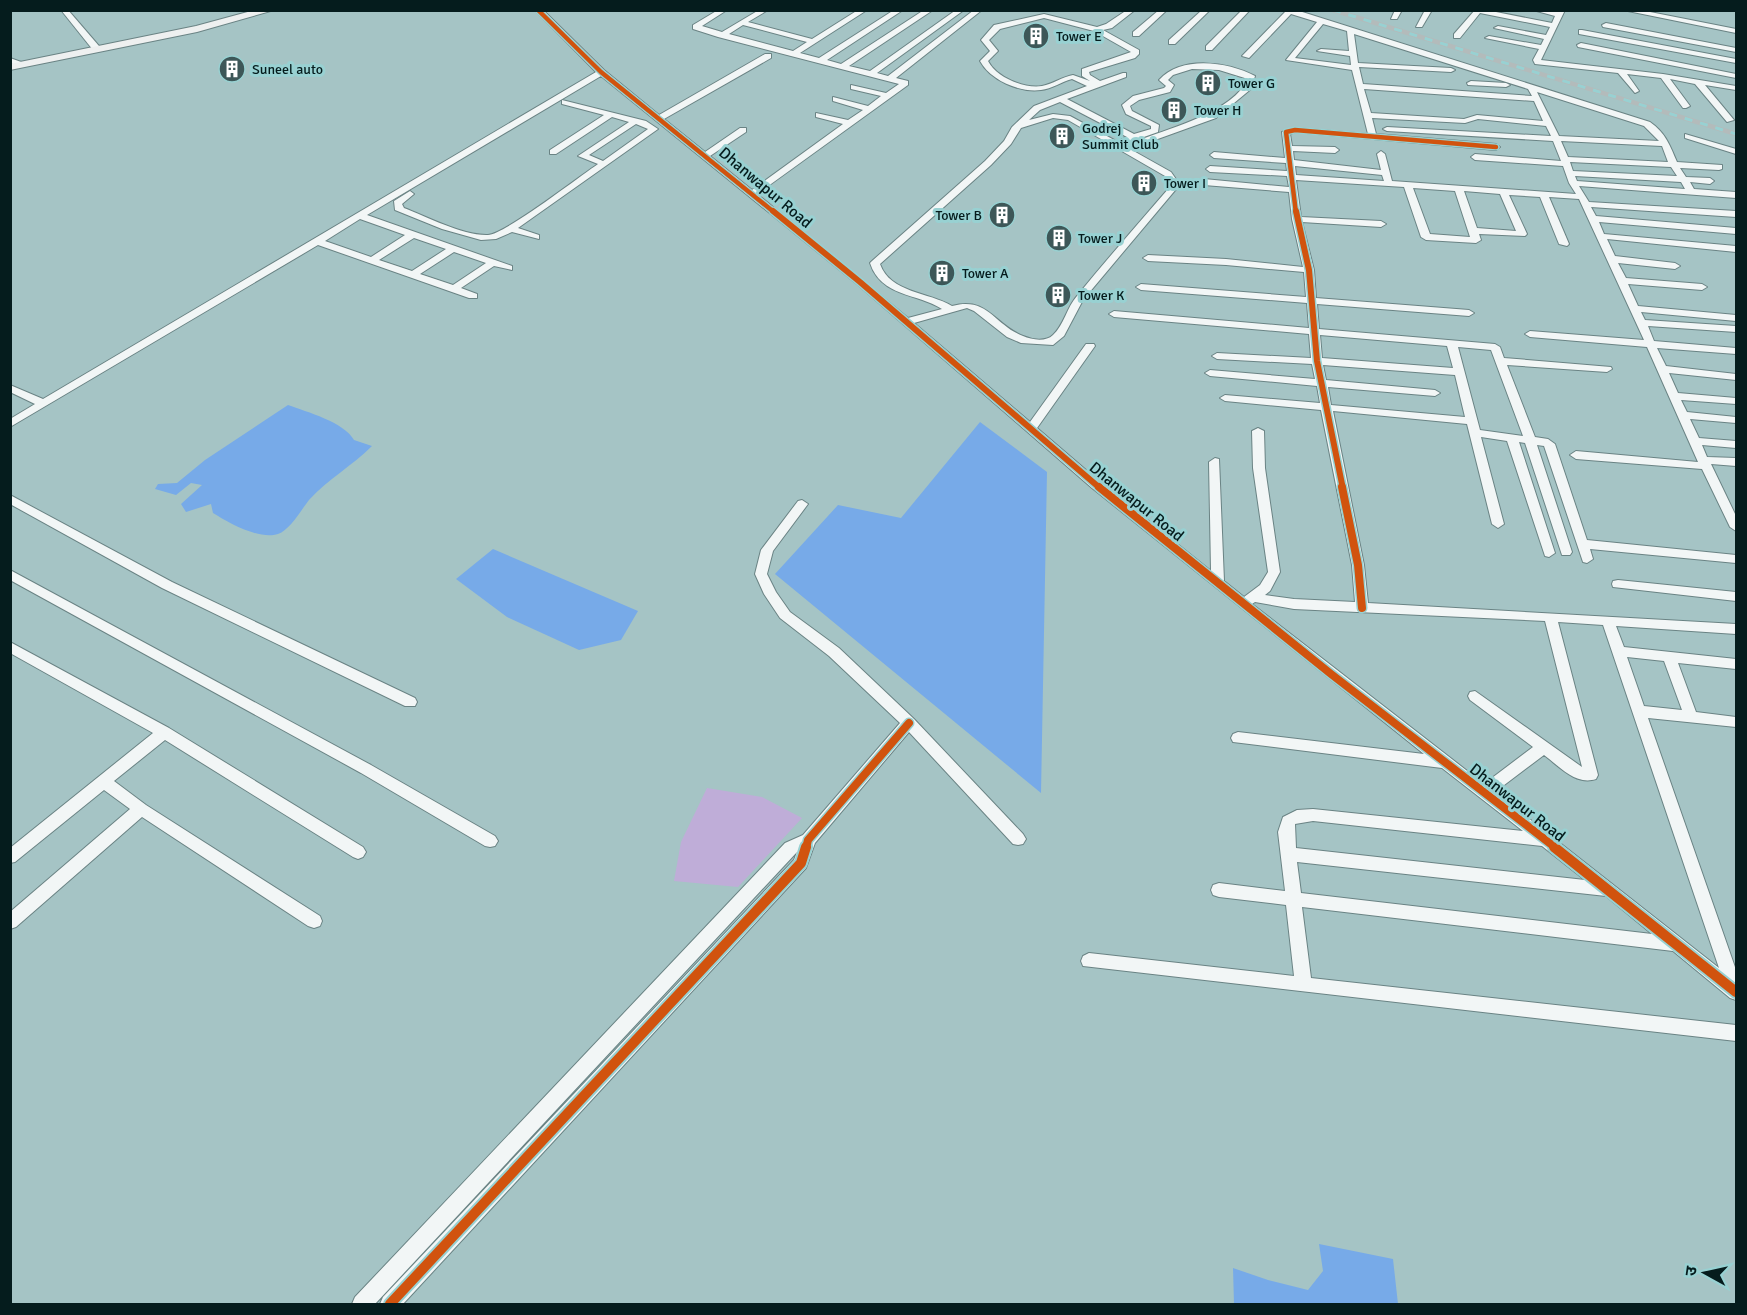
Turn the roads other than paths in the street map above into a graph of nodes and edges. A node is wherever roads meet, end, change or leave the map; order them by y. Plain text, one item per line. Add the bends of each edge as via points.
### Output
1 (64, 10) edge
2 (269, 10) edge
3 (538, 10) edge
4 (724, 10) edge
5 (765, 10) edge
6 (864, 10) edge
7 (900, 10) edge
8 (930, 10) edge
9 (961, 10) edge
10 (979, 10) edge
11 (1132, 10) edge
12 (1164, 10) edge
13 (1207, 10) edge
14 (1246, 10) edge
15 (1429, 10) edge
16 (1536, 10) edge
17 (1626, 10) edge
18 (252, 11) edge
19 (1288, 11) edge
20 (1048, 13) edge
21 (1561, 13) edge
22 (1666, 15) edge
23 (1322, 21) junction
24 (742, 23) junction
25 (1419, 25) dead end
26 (1606, 25) dead end
27 (1555, 26) junction
28 (195, 28) junction
29 (1498, 28) dead end
30 (1097, 29) junction
31 (1737, 31) edge
32 (1350, 32) junction
33 (1582, 32) dead end
34 (1136, 34) dead end
35 (721, 35) junction
36 (1457, 36) dead end
37 (1489, 38) dead end
38 (1549, 38) junction
39 (813, 41) junction
40 (1172, 42) dead end
41 (1581, 45) dead end
42 (96, 48) junction
43 (1209, 48) dead end
44 (1543, 48) junction
45 (1737, 50) edge
46 (1321, 51) dead end
47 (794, 54) junction
48 (1354, 54) junction
49 (768, 56) dead end
50 (1246, 56) dead end
51 (821, 60) junction
52 (1737, 61) edge
53 (14, 64) edge
54 (843, 66) junction
55 (1356, 66) junction
56 (1451, 70) dead end
57 (1621, 72) junction
58 (872, 73) junction
59 (604, 75) junction
60 (1123, 75) dead end
61 (1663, 76) junction
62 (1737, 76) edge
63 (891, 78) junction
64 (1697, 81) junction
65 (1359, 82) junction
66 (1419, 82) dead end
67 (1472, 83) dead end
68 (1097, 85) junction
69 (1529, 86) junction
70 (854, 87) dead end
71 (1737, 88) edge
72 (1635, 91) dead end
73 (889, 96) junction
74 (836, 99) dead end
75 (1061, 99) junction
76 (1536, 99) junction
77 (565, 102) junction
78 (1686, 106) dead end
79 (870, 109) junction
80 (611, 114) junction
81 (819, 115) dead end
82 (1368, 115) junction
83 (648, 120) junction
84 (1730, 120) dead end
85 (849, 123) junction
86 (1548, 124) junction
87 (1018, 126) junction
88 (744, 130) dead end
89 (1372, 133) junction
90 (1688, 136) dead end
91 (1554, 139) junction
92 (1138, 140) junction
93 (1666, 144) junction
94 (1118, 146) junction
95 (1496, 147) dead end
96 (1289, 148) junction
97 (1335, 150) dead end
98 (553, 152) dead end
99 (1737, 152) edge
100 (1381, 154) dead end
101 (706, 155) junction
102 (1214, 155) dead end
103 (1475, 157) dead end
104 (605, 164) junction
105 (1673, 165) junction
106 (1719, 167) dead end
107 (1291, 169) junction
108 (1210, 170) dead end
109 (1568, 170) junction
110 (1386, 173) junction
111 (1684, 180) junction
112 (1204, 182) dead end
113 (1710, 182) dead end
114 (1389, 183) junction
115 (1408, 185) junction
116 (1458, 188) junction
117 (1293, 190) junction
118 (1503, 191) junction
119 (1691, 192) junction
120 (752, 194) junction
121 (1543, 194) junction
122 (1737, 195) edge
123 (1584, 200) junction
124 (1737, 214) edge
125 (360, 216) junction
126 (1297, 219) junction
127 (1593, 219) junction
128 (1381, 224) dead end
129 (511, 229) junction
130 (1474, 231) junction
131 (1737, 231) edge
132 (413, 234) junction
133 (1600, 236) junction
134 (536, 237) dead end
135 (317, 241) junction
136 (1564, 244) dead end
137 (453, 248) junction
138 (1737, 249) edge
139 (1148, 258) dead end
140 (1612, 259) junction
141 (372, 260) junction
142 (493, 262) junction
143 (1675, 266) dead end
144 (509, 268) dead end
145 (1309, 270) junction
146 (412, 274) junction
147 (1623, 281) junction
148 (1141, 287) dead end
149 (1702, 288) dead end
150 (454, 289) junction
151 (473, 296) dead end
152 (1311, 301) junction
153 (1636, 309) junction
154 (951, 310) junction
155 (1469, 313) dead end
156 (1114, 314) dead end
157 (1737, 318) edge
158 (1642, 323) junction
159 (910, 326) junction
160 (1737, 329) edge
161 (1312, 331) junction
162 (1530, 334) dead end
163 (1452, 344) junction
164 (1090, 346) dead end
165 (1652, 346) junction
166 (1737, 351) edge
167 (1217, 356) dead end
168 (1317, 361) junction
169 (1500, 361) junction
170 (1607, 369) dead end
171 (1663, 369) junction
172 (1458, 372) junction
173 (1210, 373) dead end
174 (1737, 377) edge
175 (1321, 384) junction
176 (10, 388) edge
177 (1435, 393) dead end
178 (1674, 396) junction
179 (1225, 398) dead end
180 (1737, 401) edge
181 (44, 404) junction
182 (1325, 408) junction
183 (1682, 415) junction
184 (1737, 420) edge
185 (10, 424) edge
186 (1474, 427) junction
187 (1030, 430) junction
188 (1258, 431) dead end
189 (1512, 438) junction
190 (1530, 440) junction
191 (1695, 441) junction
192 (1737, 444) edge
193 (1576, 455) dead end
194 (1215, 462) dead end
195 (1737, 462) edge
196 (1705, 463) junction
197 (10, 499) edge
198 (802, 504) dead end
199 (1498, 524) dead end
200 (1737, 527) edge
201 (1582, 544) junction
202 (1566, 552) dead end
203 (1549, 553) dead end
204 (1587, 559) dead end
205 (1737, 559) edge
206 (10, 574) edge
207 (1218, 583) junction
208 (1618, 584) dead end
209 (1737, 597) edge
210 (1249, 601) junction
211 (1362, 608) junction
212 (1550, 617) junction
213 (1608, 621) junction
214 (1737, 629) edge
215 (10, 647) edge
216 (1618, 651) junction
217 (1669, 657) junction
218 (1737, 664) edge
219 (1475, 696) dead end
220 (410, 702) dead end
221 (1638, 711) junction
222 (1691, 717) junction
223 (1737, 722) edge
224 (909, 723) junction
225 (164, 732) junction
226 (1238, 738) dead end
227 (1544, 747) junction
228 (1445, 762) junction
229 (103, 781) junction
230 (1484, 792) junction
231 (141, 809) junction
232 (1018, 839) dead end
233 (808, 840) junction
234 (1545, 840) junction
235 (490, 841) dead end
236 (358, 852) dead end
237 (1288, 854) junction
238 (10, 857) edge
239 (1610, 889) junction
240 (1219, 890) dead end
241 (1293, 898) junction
242 (314, 921) dead end
243 (10, 922) edge
244 (1679, 944) junction
245 (1089, 961) dead end
246 (1303, 985) junction
247 (1736, 991) edge
248 (1737, 1033) edge
249 (551, 1103) junction
250 (566, 1118) junction
251 (362, 1305) edge
252 (390, 1305) edge

1 - 42 street
2 - 28 street
3 - 59 street, Dhanwapur Road
4 - 35 street via 696,26
5 - 24 street
6 - 39 street
7 - 51 street
8 - 54 street
9 - 58 street
10 - 63 street
11 - 30 street
12 - 34 street
13 - 40 street
14 - 43 street
15 - 25 street
16 - 21 street
17 - 22 street
18 - 28 street
19 - 23 street
19 - 50 street
20 - 30 street
20 - 68 street via 997,27 985,40 994,51 984,64 990,71 1029,88 1046,87 1073,77
21 - 27 street
22 - 31 street
23 - 32 street
23 - 55 street via 1290,59
24 - 35 street
24 - 39 street
26 - 45 street
27 - 36 street via 1478,11
27 - 38 street
28 - 42 street
28 - 53 street
29 - 38 street
30 - 68 street via 1136,52 1085,71
32 - 48 street
32 - 69 street
33 - 52 street
35 - 47 street
37 - 44 street
38 - 44 street
39 - 47 street
41 - 62 street
42 - 53 street
44 - 57 street via 1537,60 1540,63
46 - 48 street
47 - 51 street
48 - 55 street
49 - 83 street
51 - 54 street
54 - 58 street
55 - 56 street
55 - 65 street
57 - 61 street
57 - 72 street
58 - 63 street
59 - 77 street
59 - 83 street, Dhanwapur Road
59 - 125 street
60 - 68 street
61 - 64 street
61 - 78 street
63 - 73 street via 904,83
64 - 71 street
64 - 84 street
65 - 66 street
65 - 76 street
65 - 82 street
67 - 69 street
68 - 75 street
69 - 76 street
69 - 93 street via 1647,124
70 - 73 street
73 - 79 street
74 - 79 street
75 - 87 street via 1037,108
75 - 92 street
76 - 86 street
77 - 80 street
77 - 129 street via 397,203 400,210 481,238 497,237
79 - 85 street
80 - 83 street
80 - 98 street
81 - 85 street
82 - 86 street via 1465,121 1478,117
82 - 89 street
83 - 101 street, Dhanwapur Road
83 - 104 street via 654,129
83 - 104 street via 582,156
85 - 120 street
86 - 91 street
87 - 94 street via 1066,116
87 - 154 street via 988,163 875,263 878,272 899,290
88 - 101 street
89 - 91 street
89 - 95 street
89 - 96 street via 1290,130 1286,132
90 - 99 street
91 - 93 street
91 - 109 street
92 - 92 street via 1157,127 1129,112 1126,105 1136,98 1167,90 1170,85 1163,80 1166,76 1208,65 1252,78 1248,87 1213,116
92 - 94 street
93 - 105 street
94 - 154 street via 1168,174 1173,188 1079,299 1059,336 1048,343 1025,341 974,307
96 - 97 street
96 - 107 street
100 - 110 street
101 - 120 street, Dhanwapur Road
102 - 107 street
103 - 109 street
104 - 129 street
105 - 106 street
105 - 109 street
105 - 111 street
107 - 108 street
107 - 110 street
107 - 114 street
107 - 117 street
109 - 111 street
109 - 119 street
109 - 123 street
110 - 114 street
111 - 113 street
111 - 119 street
112 - 117 street
114 - 115 street
115 - 116 street
115 - 130 street via 1426,237 1476,240
116 - 118 street
116 - 130 street
117 - 126 street
118 - 121 street
118 - 130 street via 1522,234
119 - 122 street
120 - 159 street, Dhanwapur Road
121 - 123 street
121 - 136 street
123 - 124 street
123 - 127 street
125 - 132 street
125 - 135 street
126 - 128 street
126 - 145 street
127 - 131 street
127 - 133 street
129 - 134 street
132 - 137 street
132 - 141 street
133 - 138 street
133 - 140 street
135 - 141 street
135 - 181 street
137 - 142 street
137 - 146 street
139 - 145 street
140 - 143 street
140 - 147 street
141 - 146 street
142 - 144 street
142 - 150 street
145 - 152 street
146 - 150 street
147 - 149 street
147 - 153 street
148 - 152 street
150 - 151 street
152 - 155 street
152 - 161 street
153 - 157 street
153 - 158 street
154 - 159 street via 953,315
156 - 161 street
158 - 160 street
158 - 165 street
159 - 187 street, Dhanwapur Road
161 - 163 street
161 - 168 street
162 - 165 street
163 - 169 street via 1495,347
163 - 172 street
164 - 187 street
165 - 166 street
165 - 171 street
167 - 168 street
168 - 172 street
168 - 175 street
169 - 170 street
169 - 190 street
171 - 174 street
171 - 178 street
172 - 186 street
173 - 175 street
175 - 177 street
175 - 182 street
176 - 181 street
178 - 180 street
178 - 183 street
179 - 182 street
181 - 185 street
182 - 186 street
182 - 211 street via 1358,565
183 - 184 street
183 - 191 street
186 - 189 street
186 - 199 street
187 - 207 street, Dhanwapur Road
188 - 210 street via 1259,468 1274,572 1265,588
189 - 190 street
189 - 203 street
190 - 201 street via 1549,444
190 - 202 street
191 - 192 street
191 - 196 street
193 - 196 street
194 - 207 street
195 - 196 street
196 - 200 street
197 - 220 street via 167,585
198 - 224 street via 767,550 761,574 770,594 785,615 834,652
201 - 204 street
201 - 205 street
206 - 235 street
207 - 210 street, Dhanwapur Road
208 - 209 street
210 - 211 street
210 - 228 street, Dhanwapur Road
211 - 212 street
212 - 213 street
212 - 227 street via 1591,775 1584,776
213 - 214 street
213 - 216 street
215 - 225 street
216 - 217 street
216 - 221 street
217 - 218 street
217 - 222 street
219 - 227 street
221 - 222 street
221 - 247 street
222 - 223 street
224 - 232 street
224 - 233 street
225 - 229 street
225 - 236 street
226 - 228 street
227 - 230 street
228 - 230 street, Dhanwapur Road
229 - 231 street
229 - 238 street
230 - 234 street, Dhanwapur Road
231 - 242 street
231 - 243 street
233 - 249 street via 790,848
233 - 250 street via 801,863
234 - 237 street via 1300,815 1288,821
234 - 239 street, Dhanwapur Road
237 - 239 street
237 - 241 street
239 - 244 street, Dhanwapur Road
240 - 241 street
241 - 244 street
241 - 246 street
244 - 247 street, Dhanwapur Road
245 - 246 street
246 - 248 street
249 - 250 street
249 - 251 street
250 - 252 street

